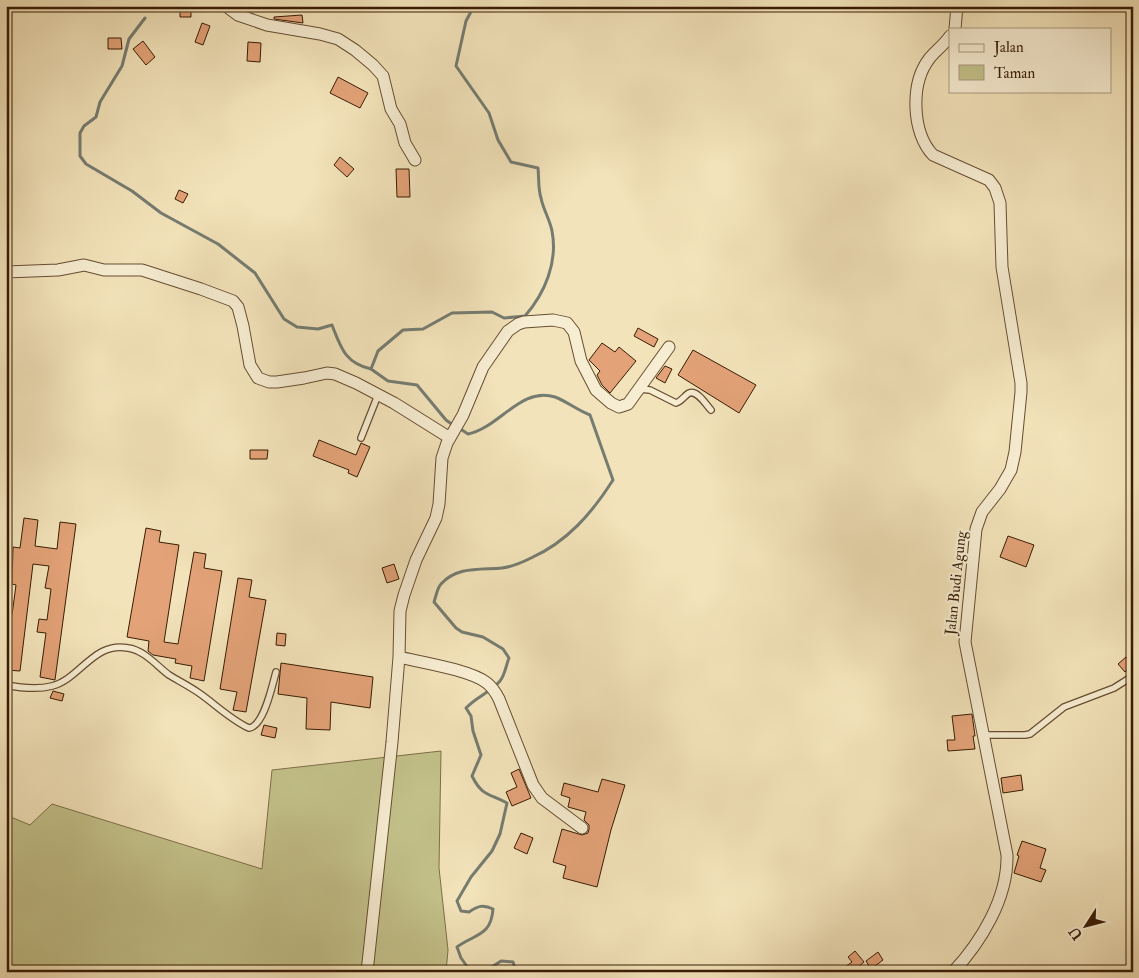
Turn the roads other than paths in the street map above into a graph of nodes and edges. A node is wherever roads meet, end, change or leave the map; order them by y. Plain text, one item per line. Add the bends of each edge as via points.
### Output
1 (226, 6) edge
2 (957, 6) edge
3 (955, 28) edge
4 (949, 37) edge
5 (415, 160) dead end
6 (6, 272) edge
7 (669, 347) dead end
8 (639, 389) junction
9 (378, 395) junction
10 (710, 410) dead end
11 (452, 435) junction
12 (361, 438) dead end
13 (399, 657) junction
14 (276, 672) dead end
15 (1133, 676) edge
16 (6, 685) edge
17 (983, 735) junction
18 (582, 828) dead end
19 (367, 972) edge
20 (953, 972) edge

1 - 5 street via 238,15 267,25 338,39 356,50 383,76 391,109
2 - 3 street
4 - 17 street, Jalan Budi Agung via 921,73 916,102 919,126 927,149 933,155 989,180 995,188 1000,203 1002,267 1021,383 1011,470 982,512 974,543 965,642
6 - 9 street via 58,270 84,265 104,270 142,270 201,289 233,301 238,307 250,365 258,378 277,382 330,373
7 - 8 street
8 - 10 lane via 650,390 676,403 694,393
8 - 11 street via 624,407 611,403 596,390 585,371 574,332 566,323 553,320 524,322 508,331 492,354
9 - 11 street
9 - 12 lane
11 - 13 street via 442,458 436,518 404,595 399,618
13 - 18 street via 461,672 486,682 495,692 542,798
13 - 19 street
14 - 16 lane via 262,714 256,725 249,728 127,647 104,650 51,686 30,689
15 - 17 lane via 1114,688 1064,707 1030,734
17 - 20 street, Jalan Budi Agung via 1007,856 1006,871 986,927

